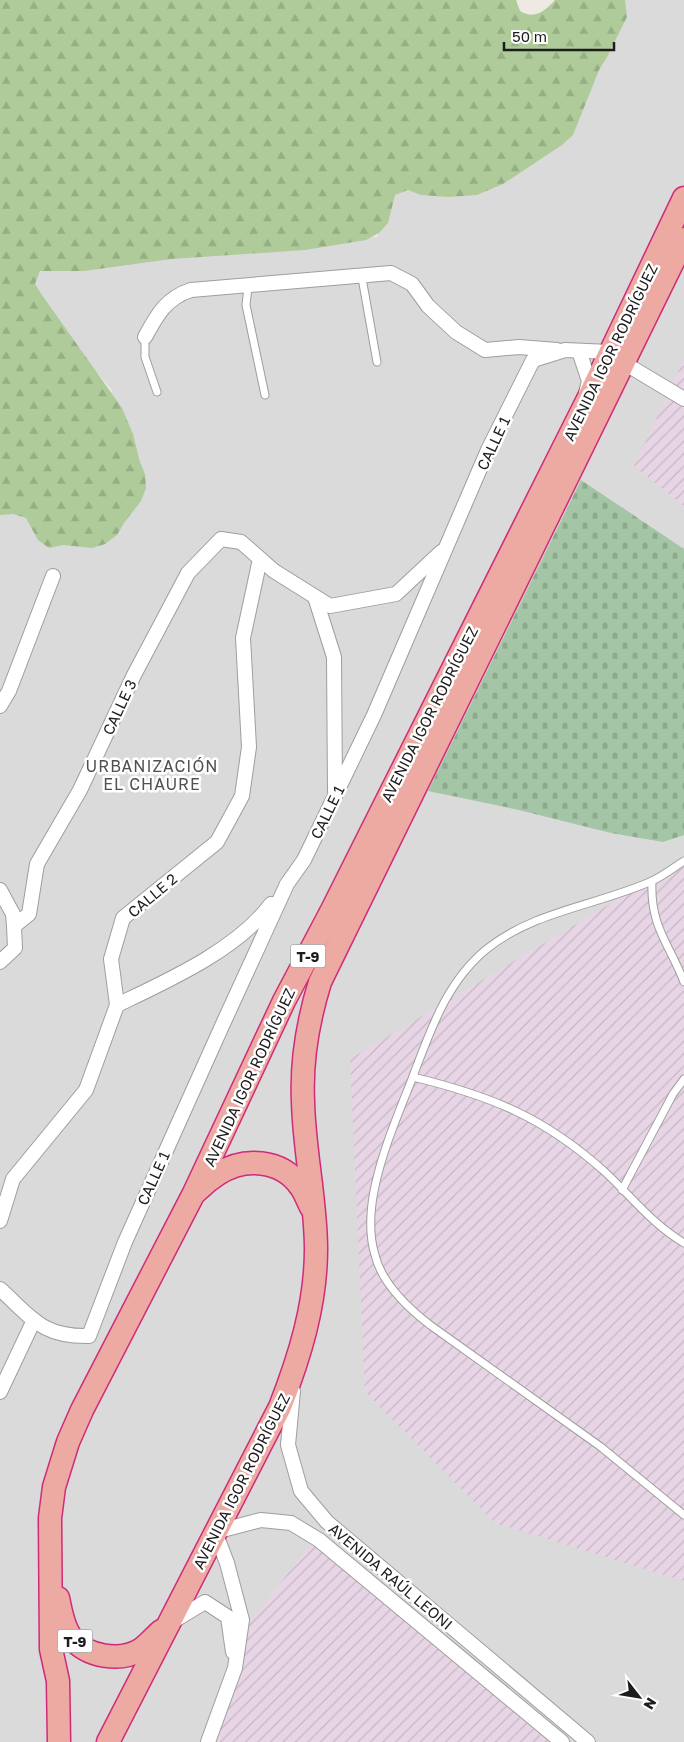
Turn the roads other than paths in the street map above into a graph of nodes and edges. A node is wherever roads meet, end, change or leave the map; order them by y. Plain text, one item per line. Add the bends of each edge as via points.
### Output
1 (684, 198) edge
2 (684, 239) edge
3 (362, 278) junction
4 (248, 287) junction
5 (145, 337) joint
6 (572, 351) junction
7 (617, 357) junction
8 (376, 362) dead end
9 (157, 392) dead end
10 (265, 394) dead end
11 (684, 399) edge
12 (582, 412) junction
13 (446, 548) junction
14 (260, 559) junction
15 (53, 576) dead end
16 (315, 597) junction
17 (0, 706) edge
18 (335, 795) junction
19 (684, 862) edge
20 (652, 881) junction
21 (287, 884) junction
22 (0, 890) edge
23 (14, 926) junction
24 (0, 962) edge
25 (684, 982) edge
26 (117, 1005) junction
27 (413, 1077) junction
28 (684, 1080) edge
29 (13, 1179) junction
30 (0, 1190) edge
31 (622, 1190) junction
32 (194, 1193) junction
33 (313, 1212) junction
34 (0, 1220) edge
35 (684, 1243) edge
36 (0, 1289) edge
37 (34, 1320) junction
38 (298, 1359) junction
39 (0, 1392) edge
40 (684, 1515) edge
41 (215, 1532) junction
42 (50, 1537) junction
43 (168, 1625) junction
44 (235, 1668) junction
45 (59, 1742) edge
46 (108, 1742) edge
47 (208, 1742) edge
48 (562, 1742) edge
49 (588, 1742) edge

1 - 7 highway, AVENIDA IGOR RODRÍGUEZ / T-9
2 - 7 highway, AVENIDA IGOR RODRÍGUEZ / T-9
3 - 4 street
3 - 6 street via 391,274 402,277 456,332 485,350 519,347
3 - 8 lane
4 - 5 street via 191,290 175,296 160,311
4 - 10 lane via 246,305
5 - 9 lane via 145,358
6 - 7 street, CALLE 1
6 - 12 street via 589,380
6 - 13 street, CALLE 1 via 533,360 488,450
7 - 11 street
7 - 12 highway, AVENIDA IGOR RODRÍGUEZ / T-9
7 - 33 highway, AVENIDA IGOR RODRÍGUEZ / T-9 via 320,982 309,1018 302,1080
12 - 32 highway, AVENIDA IGOR RODRÍGUEZ / T-9 via 284,1001
13 - 16 street via 396,594 330,606
13 - 18 street, CALLE 1 via 374,715
14 - 16 street
14 - 23 street, CALLE 3 via 241,542 221,539 188,572 134,675 80,790 37,864 29,914
14 - 26 street, CALLE 2 via 243,638 249,747 242,796 217,842 123,918 111,959
15 - 17 street via 9,691
16 - 18 street via 334,657
18 - 21 street, CALLE 1 via 304,860
19 - 20 lane
20 - 25 lane via 651,896 657,926
20 - 27 lane via 535,922 488,948 461,977 444,1003
21 - 26 street via 250,927 186,972
21 - 37 street, CALLE 1 via 125,1242 89,1336 66,1337 41,1327
22 - 23 street via 14,914
23 - 24 street via 15,948
26 - 29 street, CALLE 2 via 86,1090
27 - 31 lane via 469,1091 537,1121 587,1157
27 - 40 lane via 377,1177 372,1206 375,1257 388,1282 418,1316 594,1442
28 - 31 lane via 673,1094
29 - 30 street
29 - 34 street, CALLE 2
31 - 35 lane via 656,1224
32 - 33 highway, T-9 via 218,1173 237,1165 269,1163 287,1172 300,1186
32 - 42 highway, AVENIDA IGOR RODRÍGUEZ / T-9 via 68,1442 54,1487
33 - 38 highway, AVENIDA IGOR RODRÍGUEZ / T-9 via 316,1249 314,1292
36 - 37 street
37 - 39 street
38 - 41 highway, AVENIDA IGOR RODRÍGUEZ / T-9 via 280,1407
38 - 49 street, AVENIDA RAÚL LEONI via 288,1445 301,1490 327,1522
41 - 43 highway, AVENIDA IGOR RODRÍGUEZ / T-9
41 - 44 street via 242,1620
41 - 48 street, AVENIDA RAÚL LEONI via 261,1520 291,1523 319,1540
42 - 43 highway, T-9 via 63,1619 72,1639 96,1654 125,1656 141,1650
42 - 45 highway, AVENIDA IGOR RODRÍGUEZ / T-9 via 51,1649 58,1681
43 - 44 street via 205,1602 215,1606 228,1617
43 - 46 highway, AVENIDA IGOR RODRÍGUEZ / T-9
44 - 47 street

